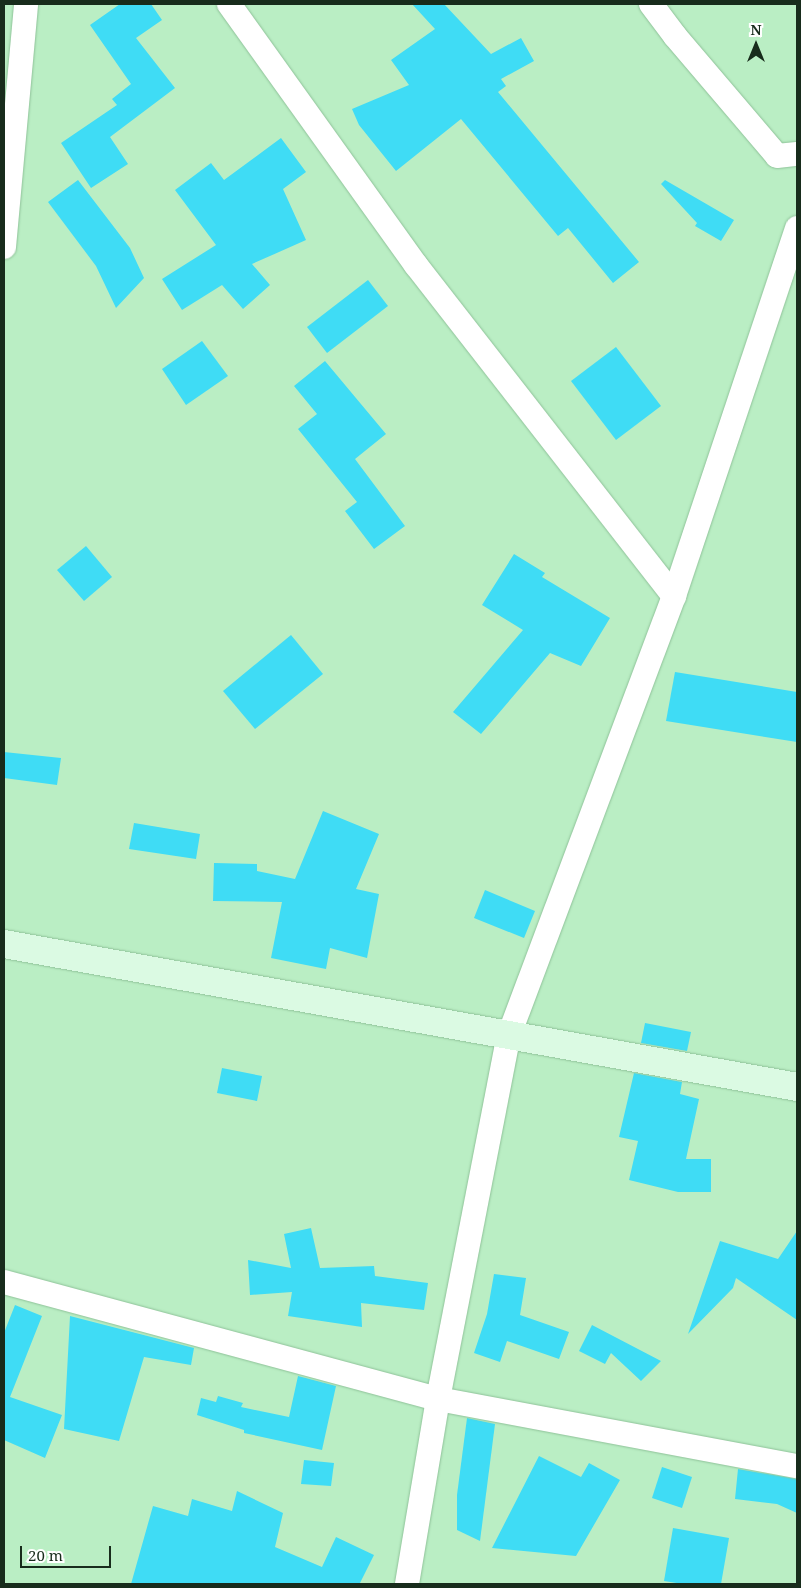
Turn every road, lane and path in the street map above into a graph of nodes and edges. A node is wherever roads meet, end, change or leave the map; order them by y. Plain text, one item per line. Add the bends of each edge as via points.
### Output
1 (26, 4) edge
2 (229, 4) edge
3 (650, 4) edge
4 (797, 154) edge
5 (797, 228) edge
6 (4, 247) edge
7 (674, 596) junction
8 (4, 944) edge
9 (509, 1035) junction
10 (797, 1087) edge
11 (4, 1282) edge
12 (438, 1398) junction
13 (797, 1466) edge
14 (407, 1584) edge

1 - 6 street
2 - 7 street via 416,265
3 - 4 street via 776,156
5 - 7 street
7 - 9 street
8 - 9 main road
9 - 10 main road
9 - 12 street
11 - 12 street
12 - 13 street
12 - 14 street

